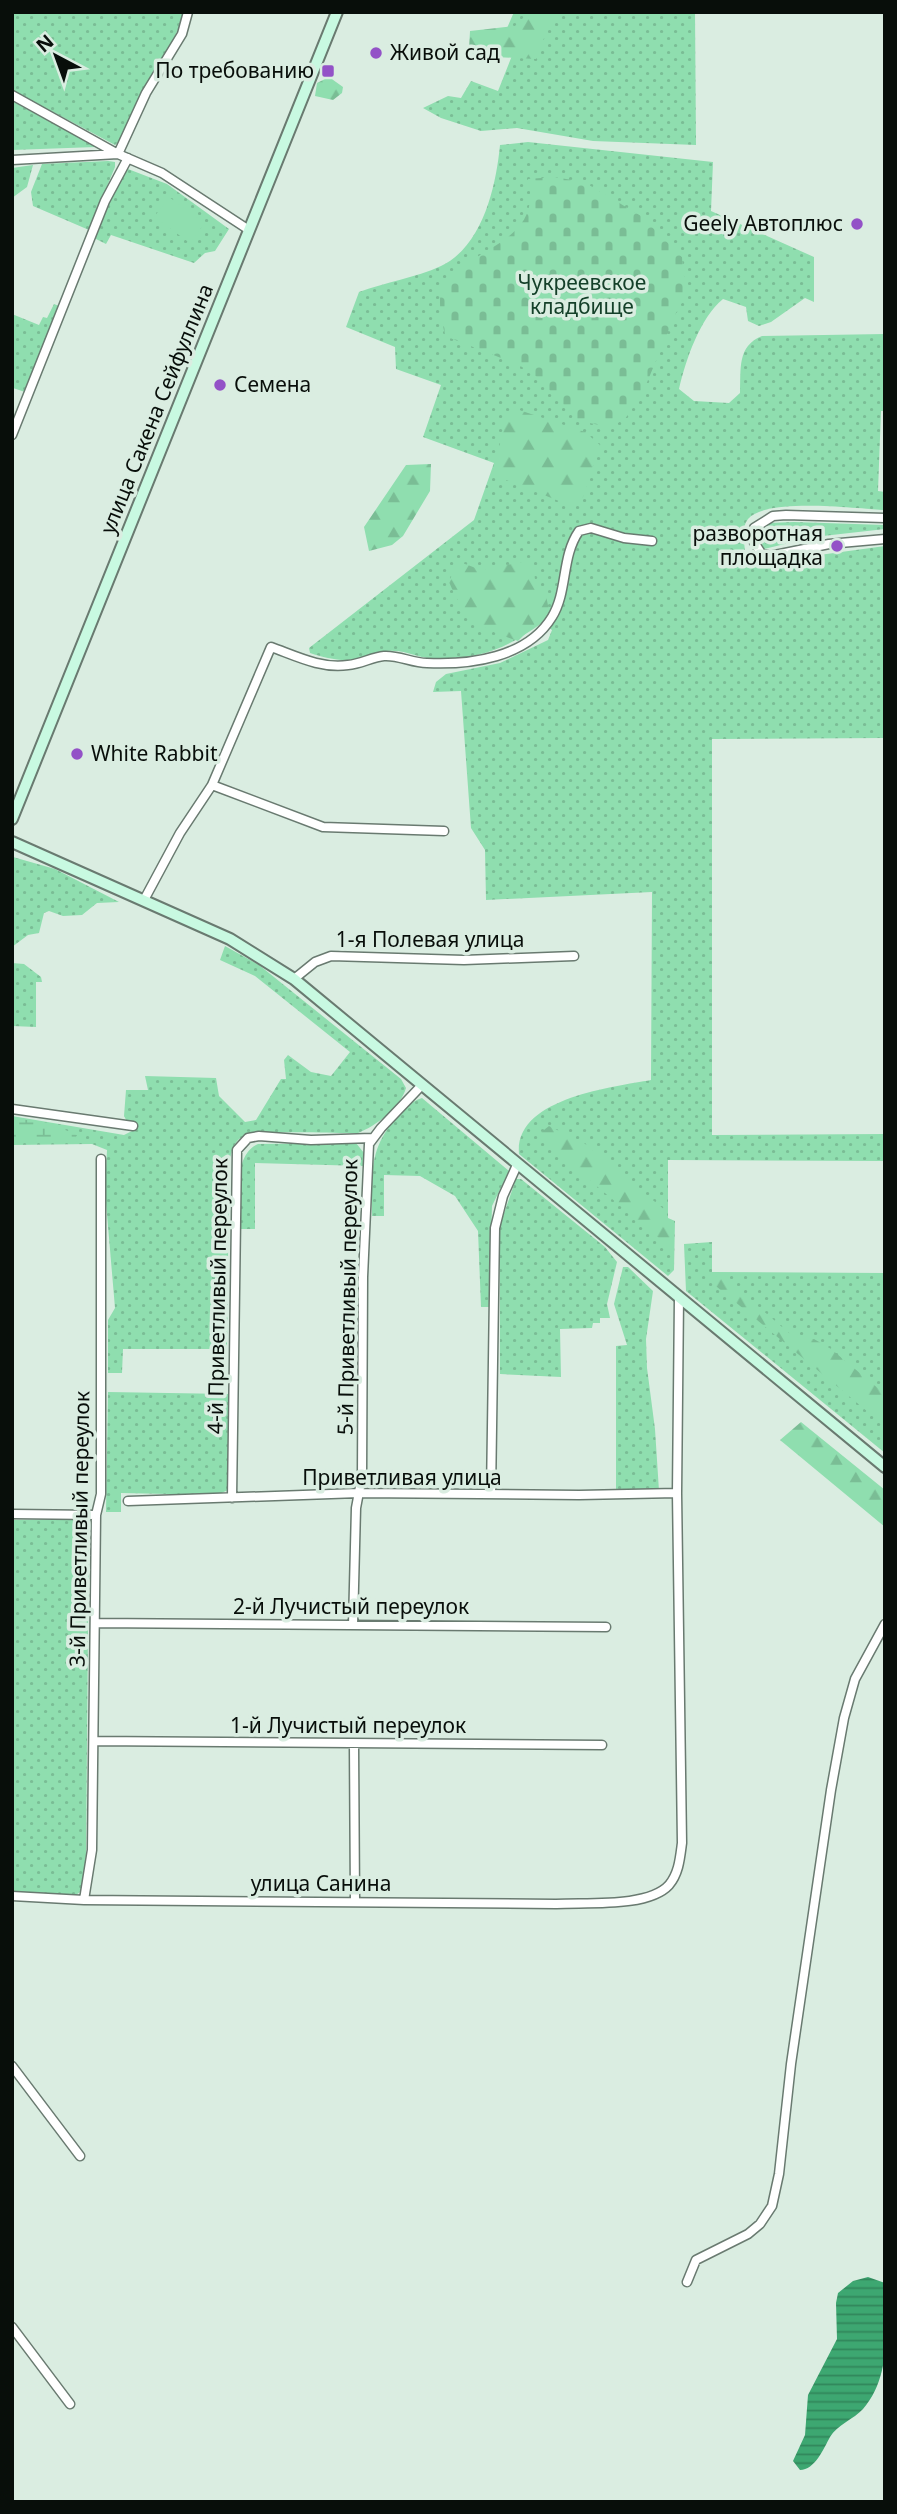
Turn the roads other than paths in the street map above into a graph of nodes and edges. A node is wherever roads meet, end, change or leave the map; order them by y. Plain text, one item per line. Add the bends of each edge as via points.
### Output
1 (188, 12) edge
2 (337, 12) edge
3 (12, 95) edge
4 (118, 154) junction
5 (128, 158) junction
6 (12, 160) edge
7 (249, 230) junction
8 (12, 435) edge
9 (885, 518) edge
10 (885, 539) edge
11 (652, 541) dead end
12 (212, 785) junction
13 (12, 819) edge
14 (444, 831) dead end
15 (12, 842) edge
16 (144, 900) junction
17 (574, 956) dead end
18 (294, 979) junction
19 (422, 1085) junction
20 (12, 1109) edge
21 (133, 1126) dead end
22 (372, 1138) junction
23 (101, 1158) dead end
24 (517, 1165) junction
25 (679, 1297) junction
26 (885, 1466) edge
27 (359, 1493) junction
28 (677, 1493) junction
29 (491, 1494) junction
30 (232, 1498) junction
31 (128, 1501) dead end
32 (12, 1514) edge
33 (96, 1515) junction
34 (95, 1623) junction
35 (885, 1624) edge
36 (353, 1625) junction
37 (606, 1627) dead end
38 (94, 1741) junction
39 (354, 1744) junction
40 (602, 1745) dead end
41 (12, 1896) edge
42 (84, 1900) junction
43 (355, 1902) junction
44 (12, 2066) edge
45 (80, 2156) dead end
46 (687, 2282) dead end
47 (12, 2327) edge
48 (70, 2404) dead end

1 - 4 street via 183,34 146,93
2 - 7 main road, улица Сакена Сейфуллина
3 - 4 street
4 - 5 street
4 - 6 street
5 - 7 street via 162,173
5 - 8 street via 105,201
7 - 13 main road, улица Сакена Сейфуллина
9 - 10 street via 773,516 754,528 752,539 761,553 769,556
11 - 12 street via 591,528 579,531 570,544 560,601 551,619 523,645 495,658 425,664 383,656 338,666 271,647
12 - 14 street via 311,825
12 - 16 street
15 - 16 main road
16 - 18 main road via 230,939
17 - 18 street, 1-я Полевая улица via 464,960 331,956
18 - 19 main road
19 - 22 street
19 - 24 main road
20 - 21 street
22 - 27 street, 5-й Приветливый переулок via 363,1277
22 - 30 street, 4-й Приветливый переулок via 259,1136 248,1138 237,1150
23 - 33 street, 3-й Приветливый переулок via 101,1494
24 - 25 main road
24 - 29 street via 495,1228
25 - 26 main road
25 - 28 street, улица Санина
27 - 29 street, Приветливая улица
27 - 30 street, Приветливая улица
27 - 36 street, 5-й Приветливый переулок
28 - 29 street, Приветливая улица
28 - 43 street, улица Санина via 682,1843 680,1863 667,1887 630,1901
30 - 31 street, Приветливая улица
32 - 33 street
33 - 34 street, 3-й Приветливый переулок
34 - 36 street, 2-й Лучистый переулок
34 - 38 street, 3-й Приветливый переулок
35 - 46 street via 855,1679 844,1718 772,2206 748,2234 696,2260
36 - 37 street, 2-й Лучистый переулок
38 - 39 street, 1-й Лучистый переулок
38 - 42 street, 3-й Приветливый переулок via 92,1850
39 - 40 street, 1-й Лучистый переулок
39 - 43 street
41 - 42 street, улица Санина
42 - 43 street, улица Санина
44 - 45 street
47 - 48 street

